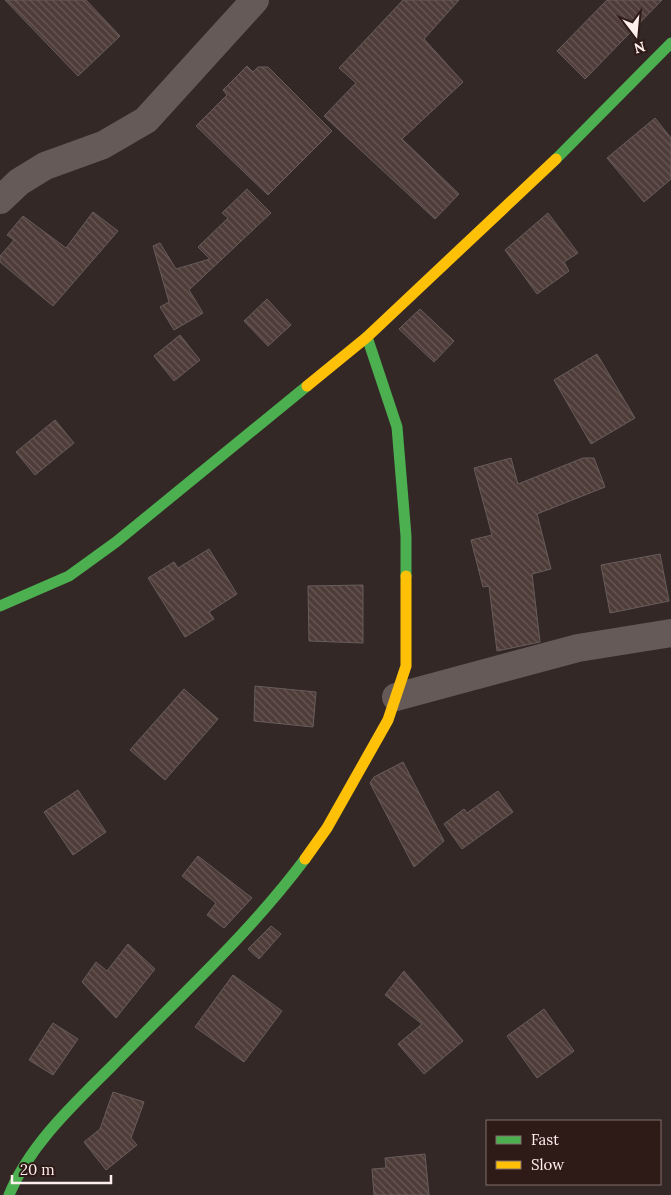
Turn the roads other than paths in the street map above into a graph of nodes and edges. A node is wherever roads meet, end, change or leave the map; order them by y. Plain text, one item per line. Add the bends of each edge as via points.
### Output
1 (255, 0) edge
2 (671, 43) edge
3 (0, 200) edge
4 (367, 337) junction
5 (0, 606) edge
6 (671, 633) edge
7 (396, 697) junction
8 (9, 1195) edge

1 - 3 street via 146,120 103,145 45,166 18,182
2 - 4 street via 578,138
4 - 5 street via 116,542 69,576
4 - 7 street via 397,427 404,516 406,666
6 - 7 street via 578,648
7 - 8 street via 388,720 327,828 275,899 66,1113 17,1176

